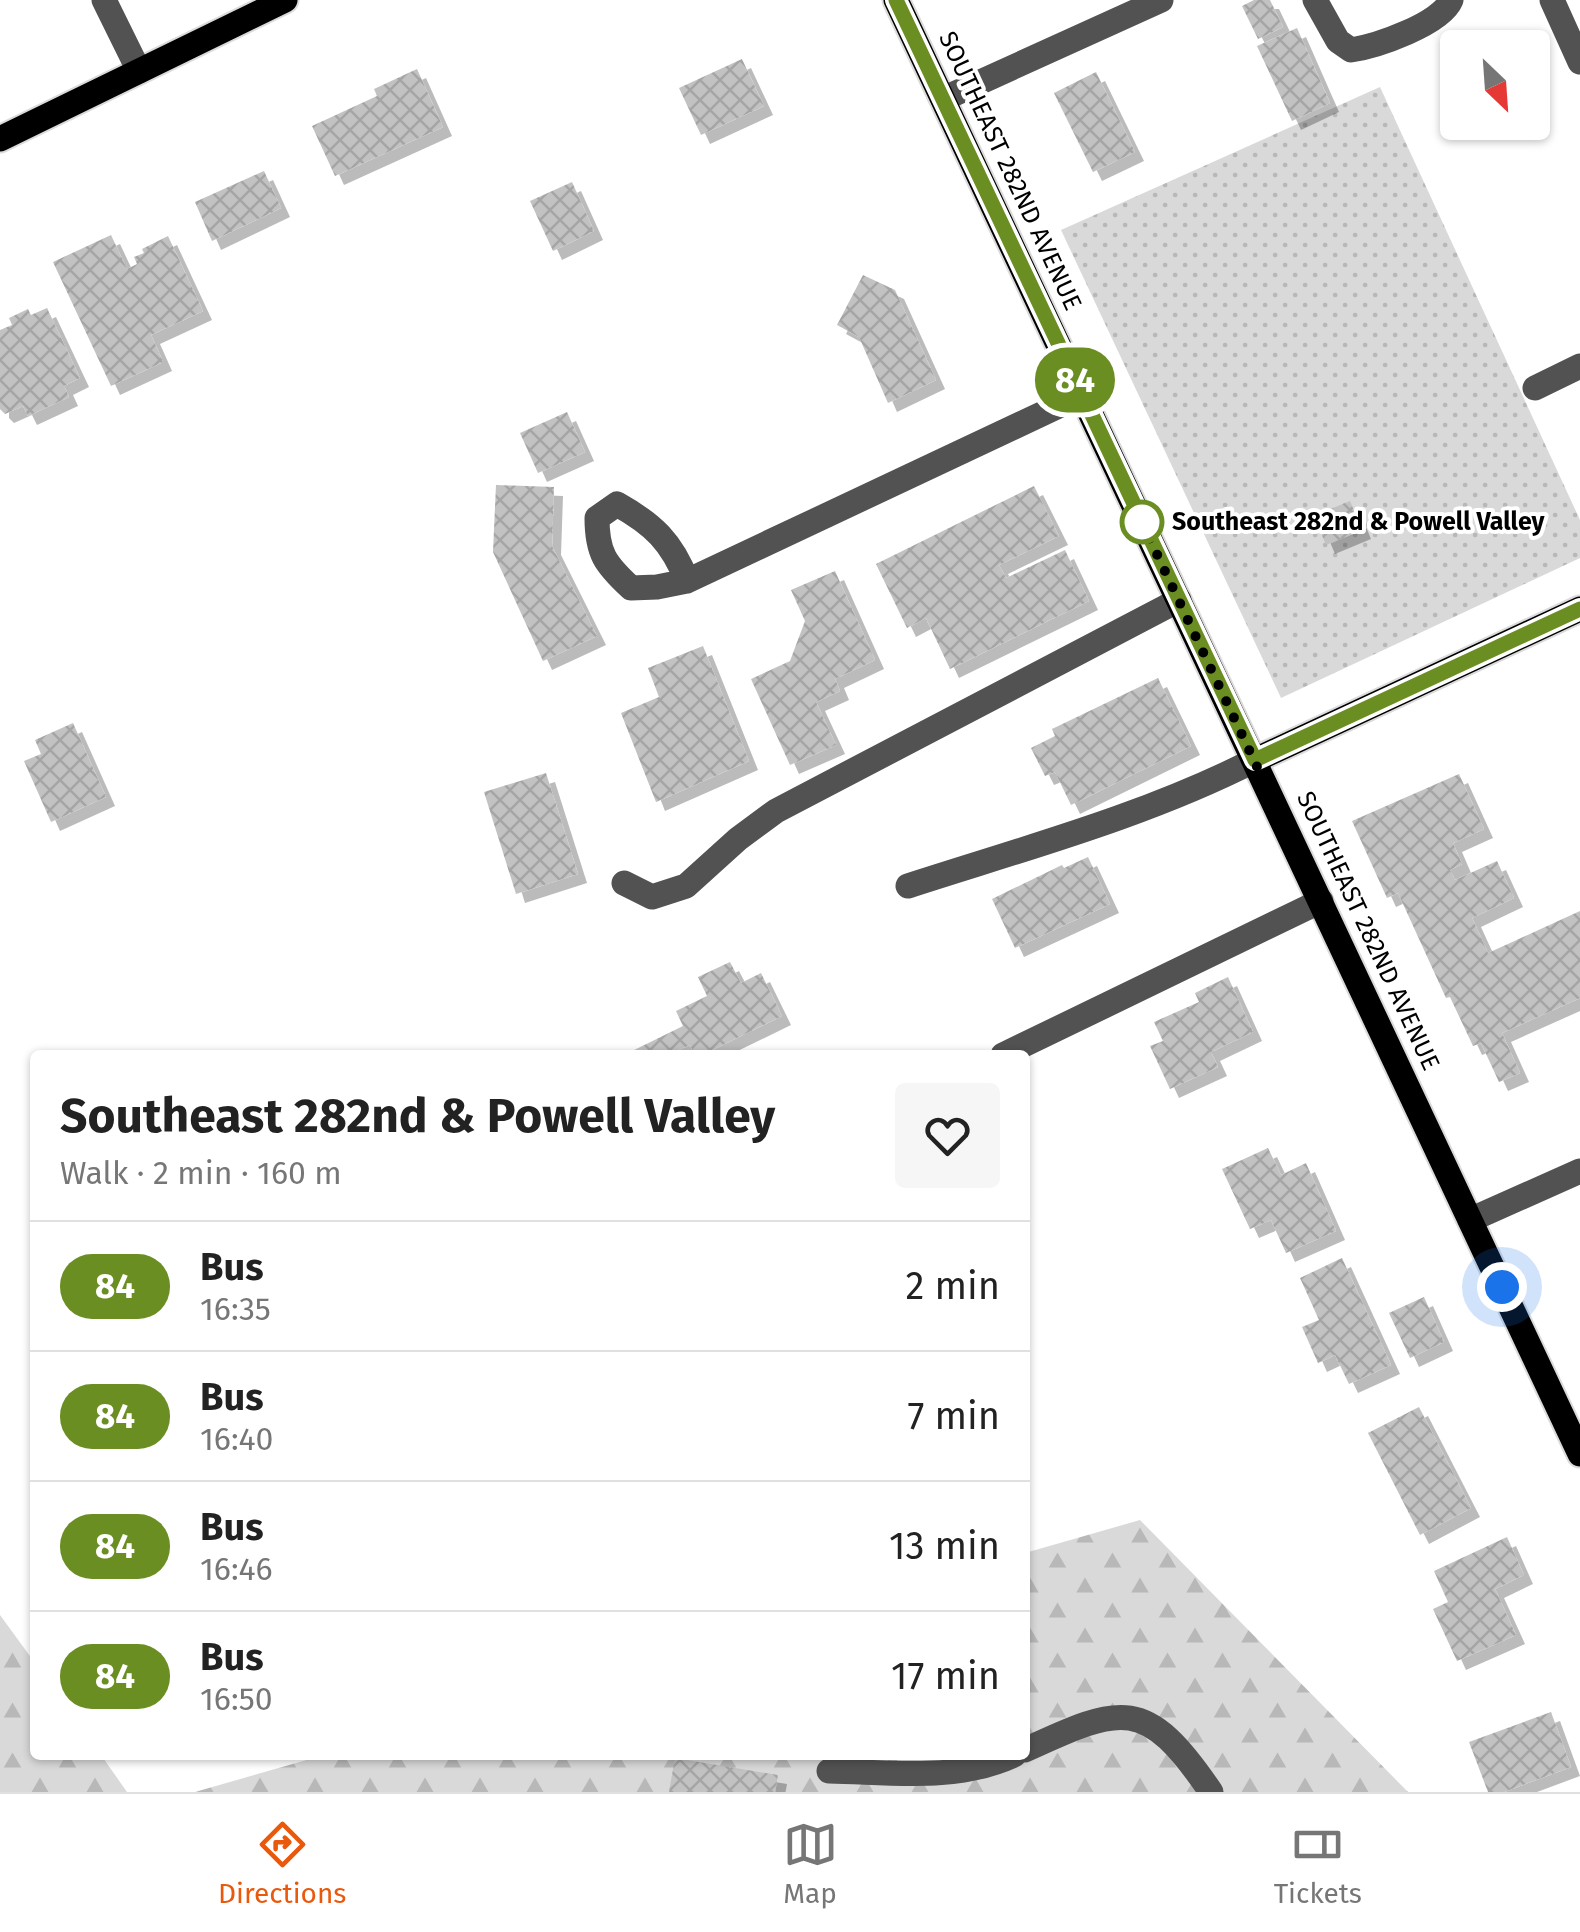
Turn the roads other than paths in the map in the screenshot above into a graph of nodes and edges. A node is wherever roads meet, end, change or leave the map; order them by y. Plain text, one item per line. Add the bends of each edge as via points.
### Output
1 (104, 0) edge
2 (285, 0) edge
3 (896, 0) edge
4 (1161, 0) edge
5 (1315, 0) edge
6 (1451, 0) edge
7 (1552, 0) edge
8 (1580, 62) edge
9 (139, 71) junction
10 (943, 98) junction
11 (0, 139) edge
12 (1580, 366) edge
13 (1535, 388) dead end
14 (1082, 396) junction
15 (686, 581) dead end
16 (1179, 600) junction
17 (1580, 609) edge
18 (1255, 760) junction
19 (624, 884) dead end
20 (908, 886) dead end
21 (1320, 901) junction
22 (1013, 1050) edge
23 (1580, 1171) edge
24 (1470, 1220) junction
25 (1580, 1454) edge
26 (1030, 1748) edge
27 (1001, 1760) edge
28 (828, 1770) dead end
29 (1211, 1792) edge

1 - 9 street
2 - 9 main road
3 - 10 main road, SOUTHEAST 282ND AVENUE
4 - 10 street
5 - 6 street via 1351,50 1444,14
7 - 8 street
9 - 11 main road
10 - 14 main road, SOUTHEAST 282ND AVENUE
12 - 13 street
14 - 15 street
14 - 16 main road, SOUTHEAST 282ND AVENUE
16 - 18 main road, SOUTHEAST 282ND AVENUE
16 - 19 street via 776,810 686,886 652,896
17 - 18 main road
18 - 20 street via 1128,816
18 - 21 main road, SOUTHEAST 282ND AVENUE
21 - 22 street
21 - 24 main road, SOUTHEAST 282ND AVENUE
23 - 24 street
24 - 25 main road, SOUTHEAST 282ND AVENUE
26 - 29 street via 1090,1720 1132,1718 1154,1726
27 - 28 street via 942,1774

